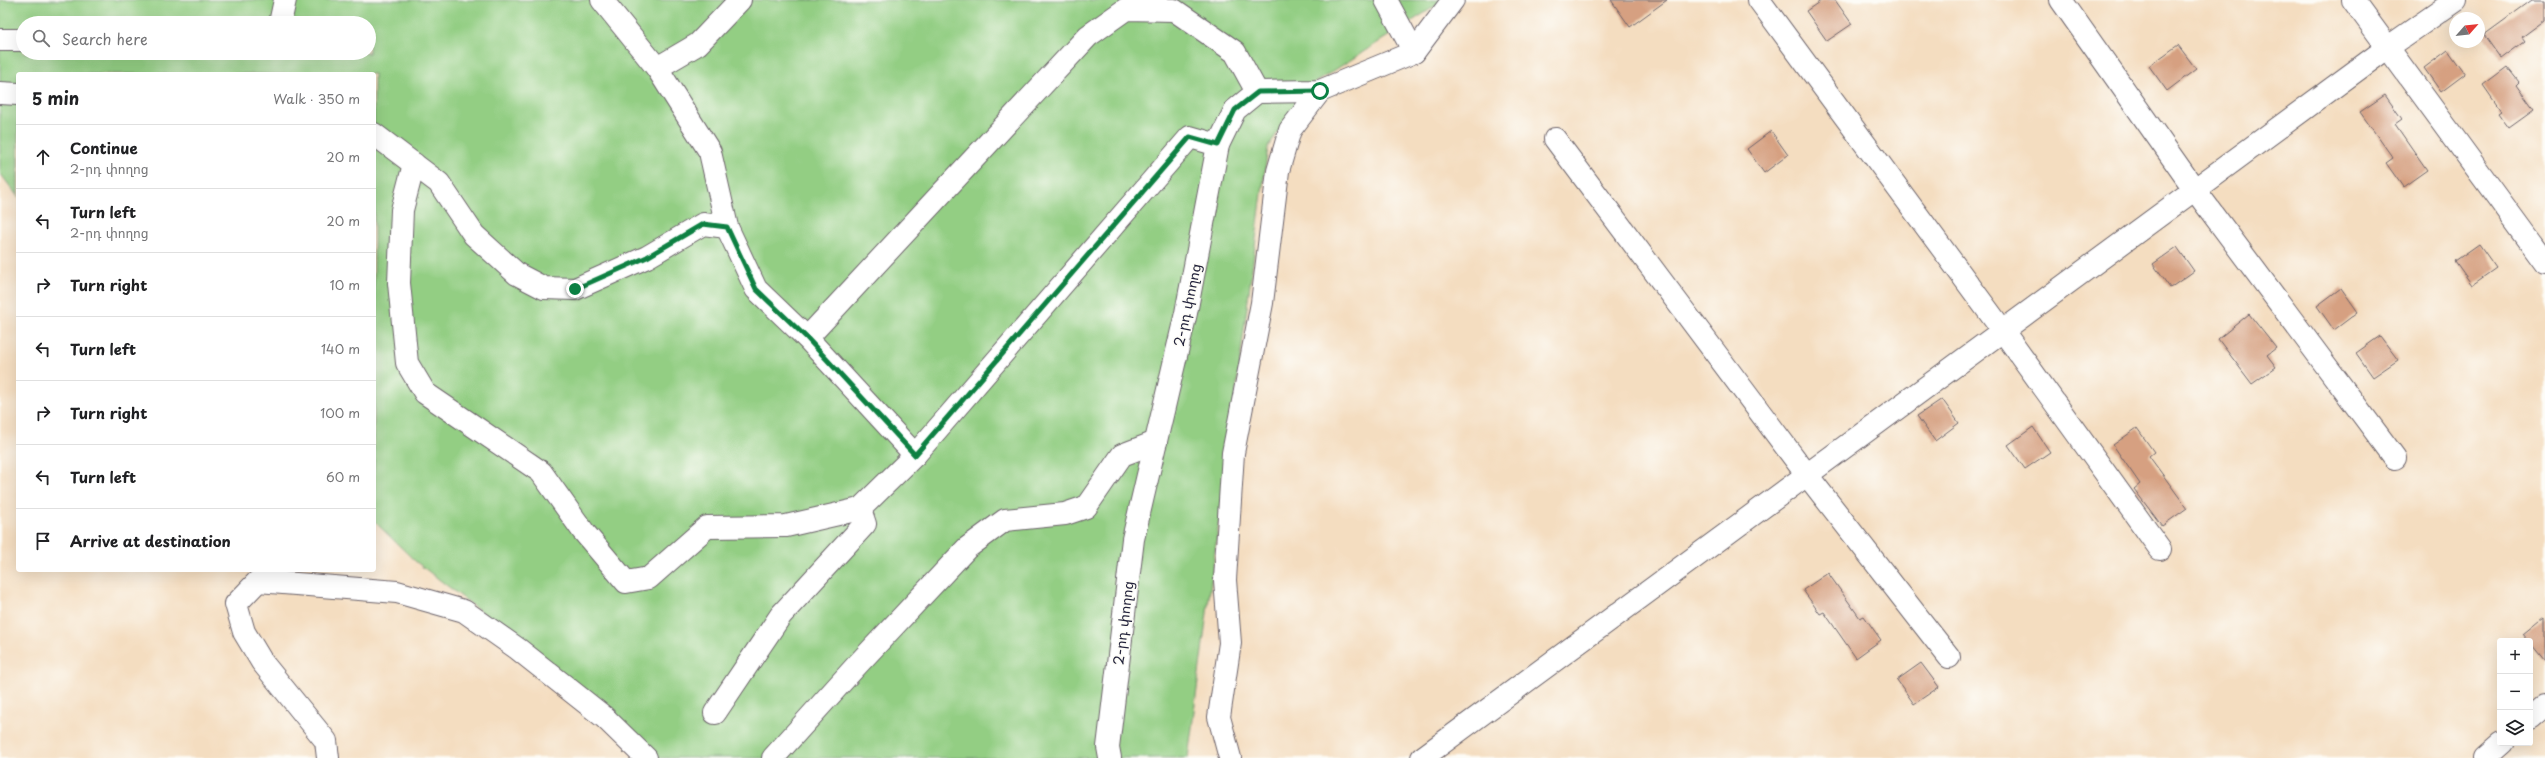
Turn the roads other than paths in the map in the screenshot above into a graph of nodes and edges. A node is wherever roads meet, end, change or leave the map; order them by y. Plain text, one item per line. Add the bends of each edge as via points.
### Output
1 (285, 0) edge
2 (602, 0) edge
3 (740, 0) edge
4 (1386, 0) edge
5 (1452, 0) edge
6 (1759, 0) edge
7 (2061, 0) edge
8 (2353, 0) edge
9 (2456, 0) edge
10 (282, 16) edge
11 (0, 40) edge
12 (16, 40) edge
13 (2387, 48) junction
14 (1414, 52) junction
15 (657, 68) junction
16 (1320, 91) junction
17 (1258, 92) junction
18 (0, 93) edge
19 (16, 94) edge
20 (376, 136) edge
21 (1555, 139) dead end
22 (1218, 145) junction
23 (414, 164) junction
24 (2195, 190) junction
25 (727, 227) junction
26 (2545, 262) edge
27 (2003, 331) junction
28 (807, 338) junction
29 (1156, 442) junction
30 (915, 455) junction
31 (2395, 458) dead end
32 (1807, 475) junction
33 (860, 509) junction
34 (2160, 549) dead end
35 (1949, 657) dead end
36 (2545, 705) edge
37 (715, 713) dead end
38 (2533, 715) edge
39 (2499, 746) edge
40 (328, 758) edge
41 (646, 758) edge
42 (773, 758) edge
43 (1110, 758) edge
44 (1230, 758) edge
45 (1422, 758) edge
46 (2485, 758) edge

1 - 10 street
2 - 15 street
3 - 15 street via 698,44
4 - 14 street
5 - 14 street
6 - 27 street
7 - 24 street
8 - 13 street
9 - 13 street
11 - 12 street
13 - 24 street
13 - 26 street
14 - 16 street
15 - 25 street via 710,152
16 - 17 street
16 - 44 street via 1290,130 1278,171 1262,303 1233,453 1225,580 1230,643 1219,717
17 - 22 street, 2-րդ փողոց via 1235,110
17 - 28 street via 1235,52 1174,10 1126,9 1088,36
18 - 19 street
20 - 23 street
21 - 32 street
22 - 29 street, 2-րդ փողոց via 1186,313
22 - 30 street via 1190,137
23 - 25 street via 439,183 474,235 517,274 544,288 575,289 647,257 703,224
23 - 33 street via 402,210 399,283 407,363 425,393 541,472 583,531 626,582 649,578 707,527 786,526
24 - 27 street
24 - 31 street
25 - 28 street via 756,289
27 - 32 street
27 - 34 street
28 - 30 street
29 - 42 street via 1122,455 1086,507 1064,514 1005,520 967,548
29 - 43 street, 2-րդ փողոց via 1133,539 1108,747
30 - 33 street
32 - 35 street
32 - 45 street
33 - 37 street via 865,524 781,615
36 - 38 street
39 - 46 street
40 - 41 street via 326,741 262,662 244,632 236,604 258,581 397,592 464,611 518,649 604,717

